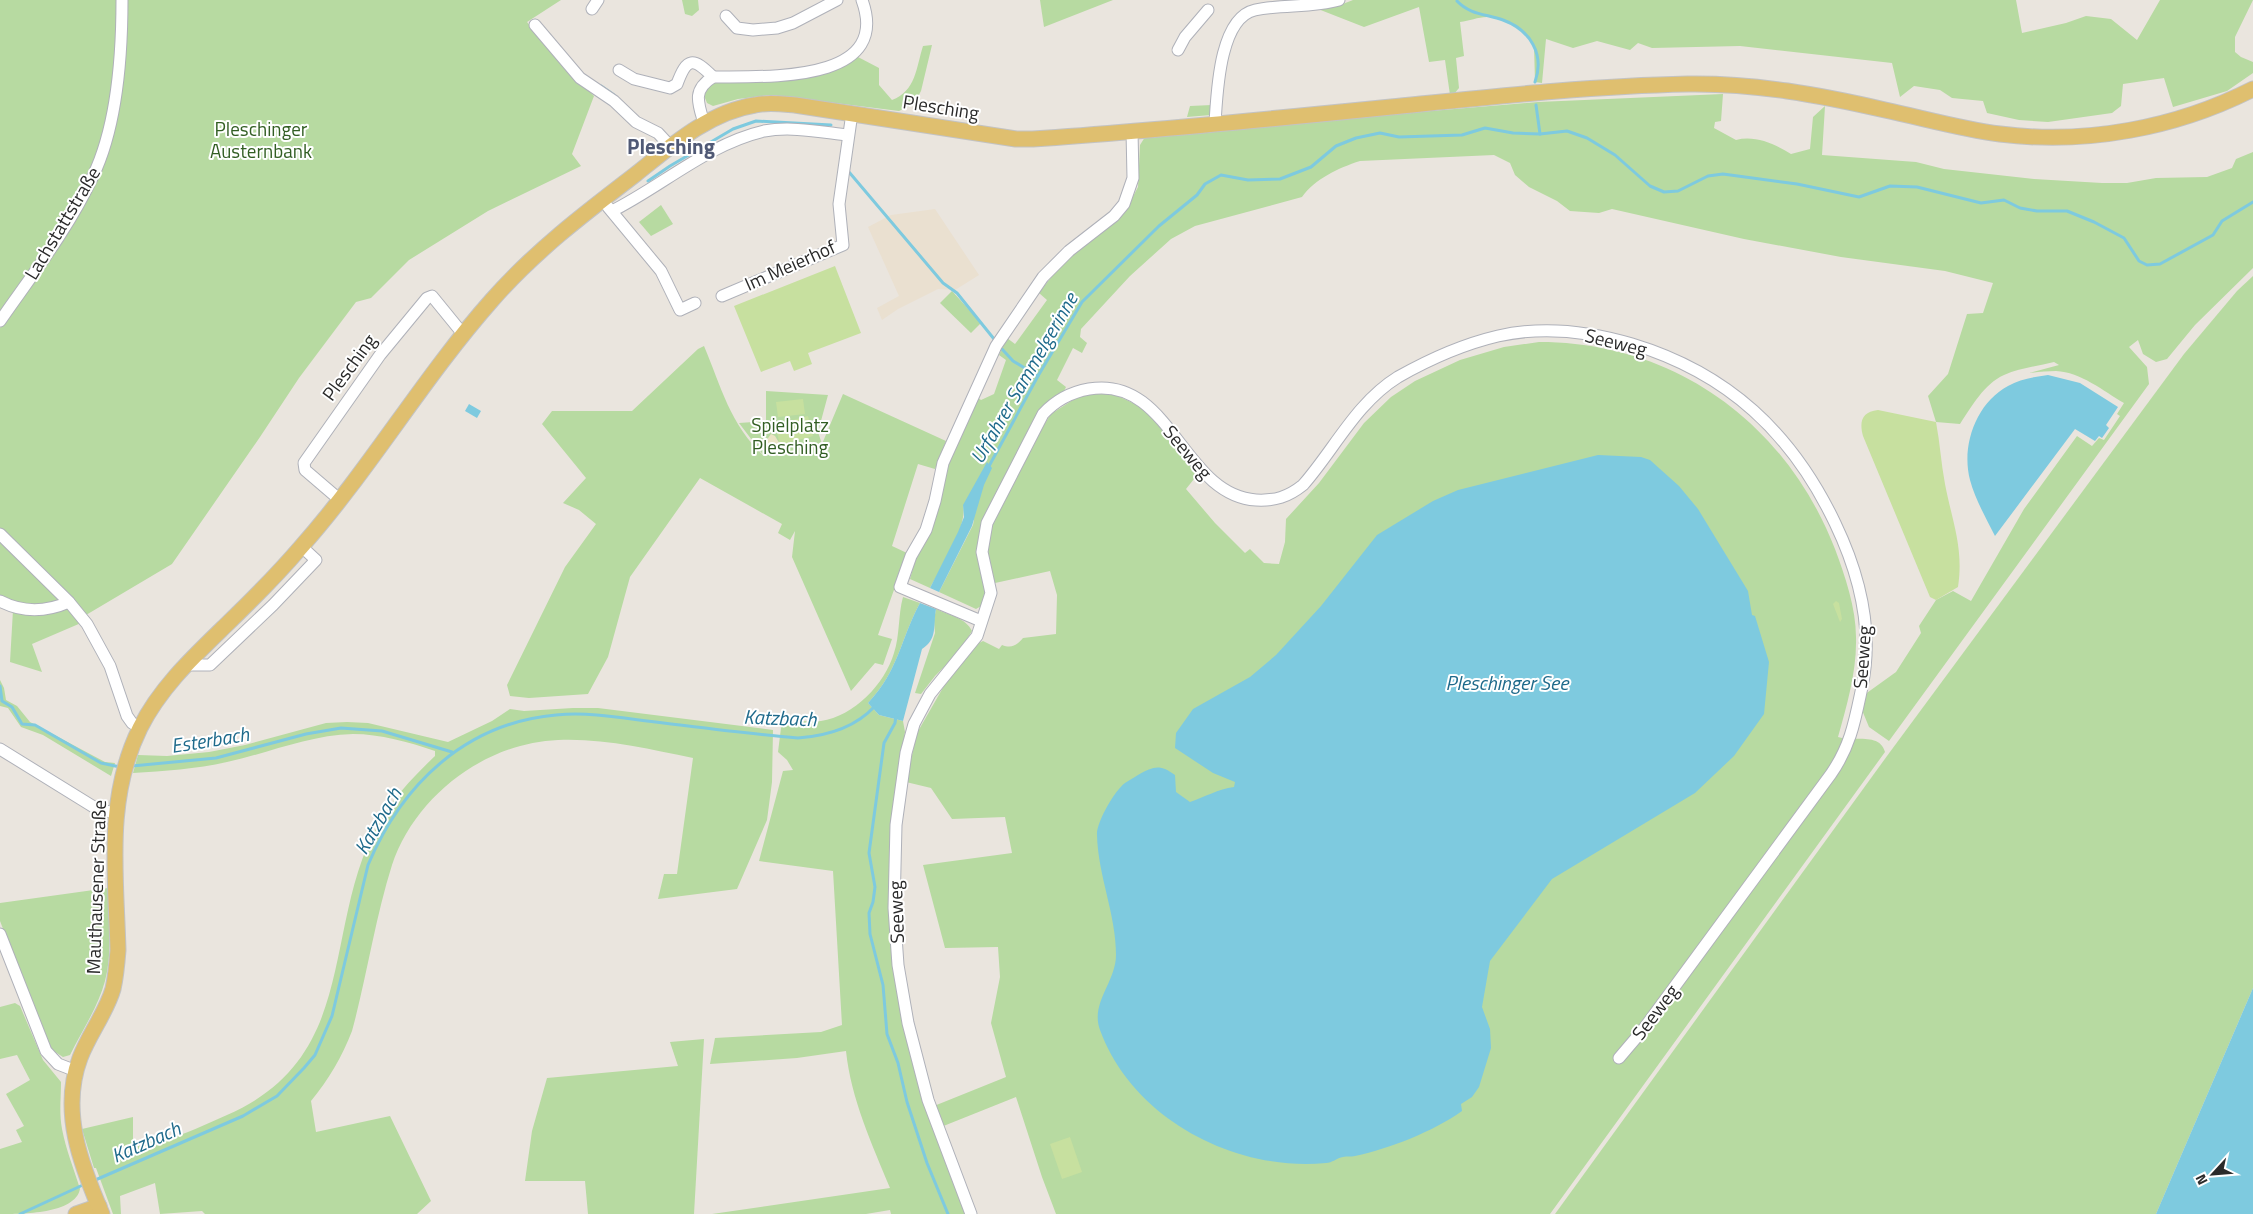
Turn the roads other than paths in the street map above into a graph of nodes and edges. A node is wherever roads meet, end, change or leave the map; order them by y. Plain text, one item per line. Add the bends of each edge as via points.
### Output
1 (122, 0) edge
2 (837, 0) edge
3 (862, 0) edge
4 (1339, 0) edge
5 (1208, 10) dead end
6 (726, 16) dead end
7 (535, 26) dead end
8 (1178, 50) dead end
9 (619, 70) dead end
10 (713, 77) junction
11 (2253, 89) edge
12 (852, 113) junction
13 (704, 123) junction
14 (1215, 123) junction
15 (1132, 131) junction
16 (848, 134) junction
17 (671, 147) junction
18 (607, 205) junction
19 (722, 296) dead end
20 (695, 303) dead end
21 (0, 321) edge
22 (463, 334) junction
23 (340, 500) junction
24 (325, 519) joint
25 (0, 534) edge
26 (0, 602) edge
27 (69, 602) junction
28 (981, 621) junction
29 (140, 728) junction
30 (0, 749) edge
31 (116, 813) junction
32 (0, 934) edge
33 (1619, 1058) dead end
34 (76, 1071) junction
35 (100, 1210) edge
36 (76, 1214) edge
37 (971, 1214) edge

1 - 21 street, Lachstattstraße via 116,98 101,156 72,214
2 - 6 street via 794,24 777,28 736,28
3 - 10 street via 867,28 864,39 852,56 842,62 787,75
4 - 14 street via 1253,10 1238,20 1230,34 1222,63
5 - 8 street
7 - 17 street via 580,78 636,122 658,133
9 - 10 street via 634,79 670,88 677,84 684,66 690,63 698,63
10 - 13 street via 699,90 698,103
11 - 14 main road, Plesching via 2200,112 2154,125 2111,133 2067,136 2023,136 1976,130 1788,91 1693,84 1566,90
12 - 13 main road, Plesching via 773,103 737,109
12 - 15 main road, Plesching via 1016,139
12 - 16 street, Im Meierhof
13 - 17 main road, Plesching
14 - 15 main road, Plesching
15 - 28 street via 1133,178 1124,204 1043,276 996,346 942,463 926,530 900,587
16 - 18 street via 790,129 765,131 721,147
16 - 19 street, Im Meierhof via 839,204 843,245
17 - 18 main road, Plesching
18 - 20 street via 661,271 680,310
18 - 22 main road, Plesching via 561,231 530,259
22 - 23 main road, Plesching
22 - 23 street, Plesching via 432,296 380,355 304,463 305,470
23 - 24 main road, Plesching
24 - 29 main road, Mauthausener Straße via 260,592 185,665 164,690
25 - 27 street
26 - 27 street via 26,610
27 - 29 street via 98,641 126,716
28 - 33 street, Seeweg via 991,593 982,552 987,523 1040,419 1052,405 1079,392 1106,388 1134,396 1154,411 1214,483 1247,499 1276,500 1302,485 1351,421 1397,378 1497,336 1549,331 1601,336 1678,360 1716,380 1782,439 1804,467 1826,505 1849,556 1863,604 1867,630 1864,675 1849,743 1840,761
28 - 37 street, Seeweg via 976,636 930,694 914,724 899,800 894,864 898,965 908,1023 928,1100
29 - 31 main road, Mauthausener Straße via 122,776
30 - 31 street via 98,809
31 - 34 main road, Mauthausener Straße via 116,972 107,1003
32 - 34 street via 46,1051 58,1064
34 - 35 main road, Mauthausener Straße via 71,1109 77,1146
35 - 36 main road

